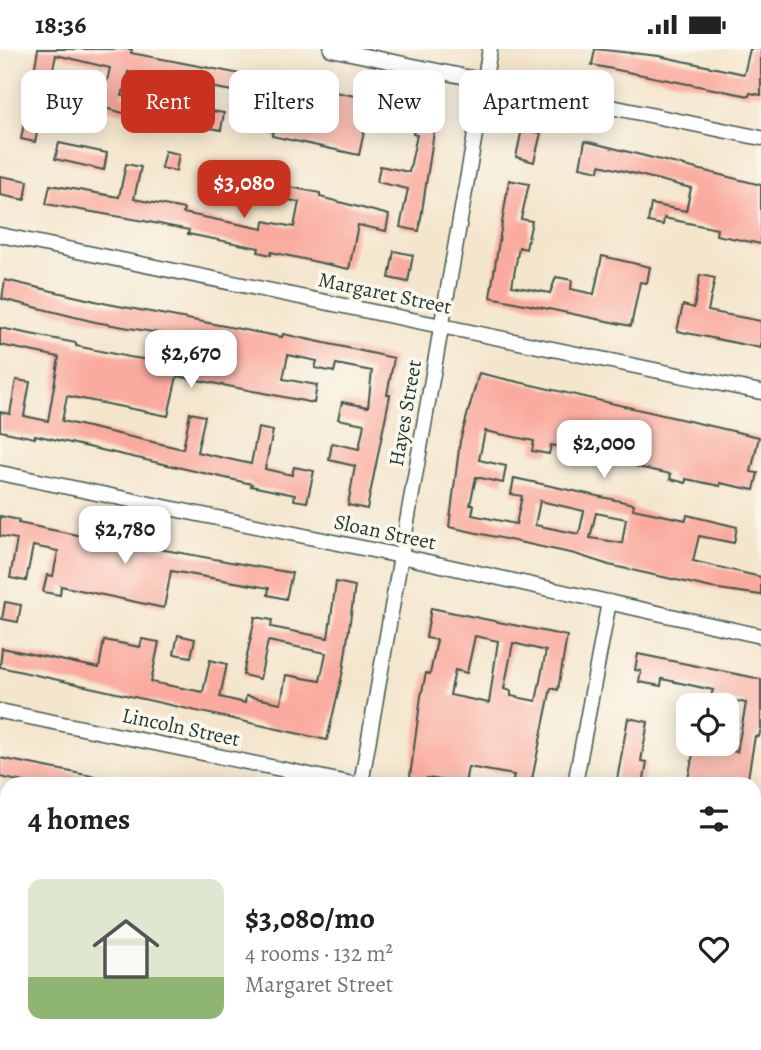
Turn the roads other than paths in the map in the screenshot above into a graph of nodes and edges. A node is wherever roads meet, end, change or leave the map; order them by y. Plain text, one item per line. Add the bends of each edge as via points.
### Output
1 (331, 49) edge
2 (490, 49) edge
3 (487, 70) edge
4 (459, 76) edge
5 (614, 108) edge
6 (476, 133) edge
7 (761, 138) edge
8 (0, 235) edge
9 (441, 326) junction
10 (761, 392) edge
11 (0, 473) edge
12 (401, 556) junction
13 (609, 602) junction
14 (761, 636) edge
15 (0, 711) edge
16 (320, 777) edge
17 (362, 777) edge
18 (576, 777) edge

1 - 4 street
2 - 3 street, Hayes Street
5 - 7 street
6 - 9 street, Hayes Street
8 - 9 street, Margaret Street
9 - 10 street, Margaret Street
9 - 12 street, Hayes Street
11 - 12 street, Sloan Street
12 - 13 street, Sloan Street
12 - 17 street, Hayes Street
13 - 14 street, Sloan Street
13 - 18 street
15 - 16 street, Lincoln Street

